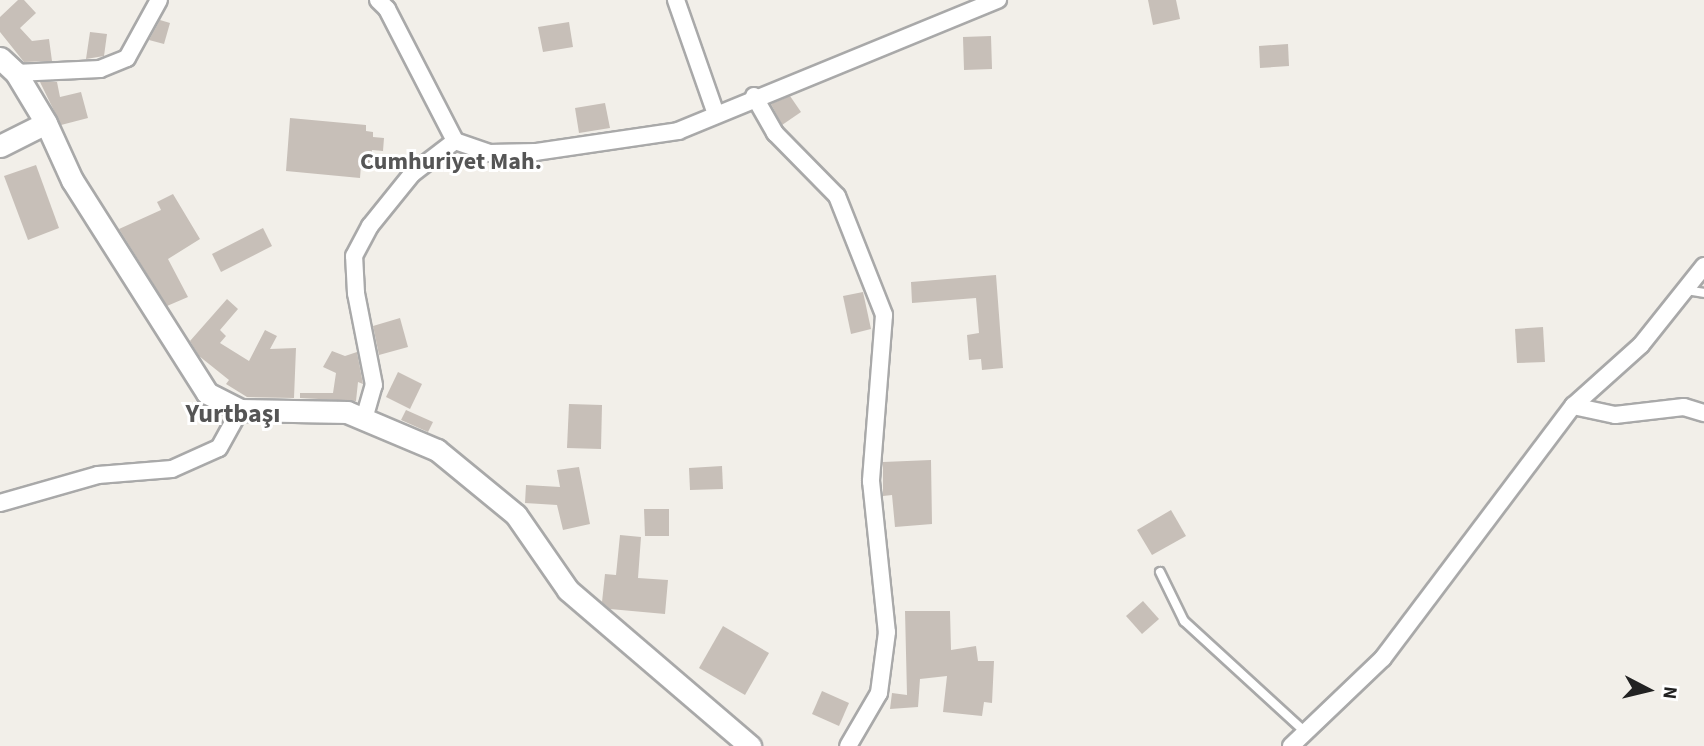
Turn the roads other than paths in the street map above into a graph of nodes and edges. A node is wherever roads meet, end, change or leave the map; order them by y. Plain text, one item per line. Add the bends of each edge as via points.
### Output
1 (159, 0) edge
2 (378, 0) edge
3 (676, 0) edge
4 (998, 0) edge
5 (0, 58) edge
6 (16, 73) junction
7 (754, 96) junction
8 (716, 114) junction
9 (46, 123) junction
10 (455, 141) junction
11 (0, 146) edge
12 (1704, 266) edge
13 (1685, 290) junction
14 (1704, 292) edge
15 (1573, 406) junction
16 (240, 410) junction
17 (1704, 413) edge
18 (364, 419) junction
19 (0, 503) edge
20 (1160, 572) dead end
21 (1305, 732) junction
22 (750, 746) edge
23 (848, 746) edge
24 (1290, 746) edge

1 - 6 street via 127,58 100,69
2 - 10 street via 387,9
3 - 8 street
4 - 7 street
5 - 6 street
6 - 9 street
7 - 8 street
7 - 23 street via 775,133 837,196 884,316 870,481 887,632 879,693
8 - 10 street via 678,131 536,152 489,153
9 - 11 street
9 - 16 street via 72,180 207,393
10 - 18 street via 412,174 370,226 354,256 356,293 374,385
12 - 13 street
13 - 14 lane
13 - 15 street via 1641,345
15 - 17 street via 1615,415 1684,407
15 - 21 street via 1383,658
16 - 18 street via 347,412
16 - 19 street via 219,449 172,470 98,475
18 - 22 street via 437,450 516,515 568,590
20 - 21 lane via 1184,621
21 - 24 street

